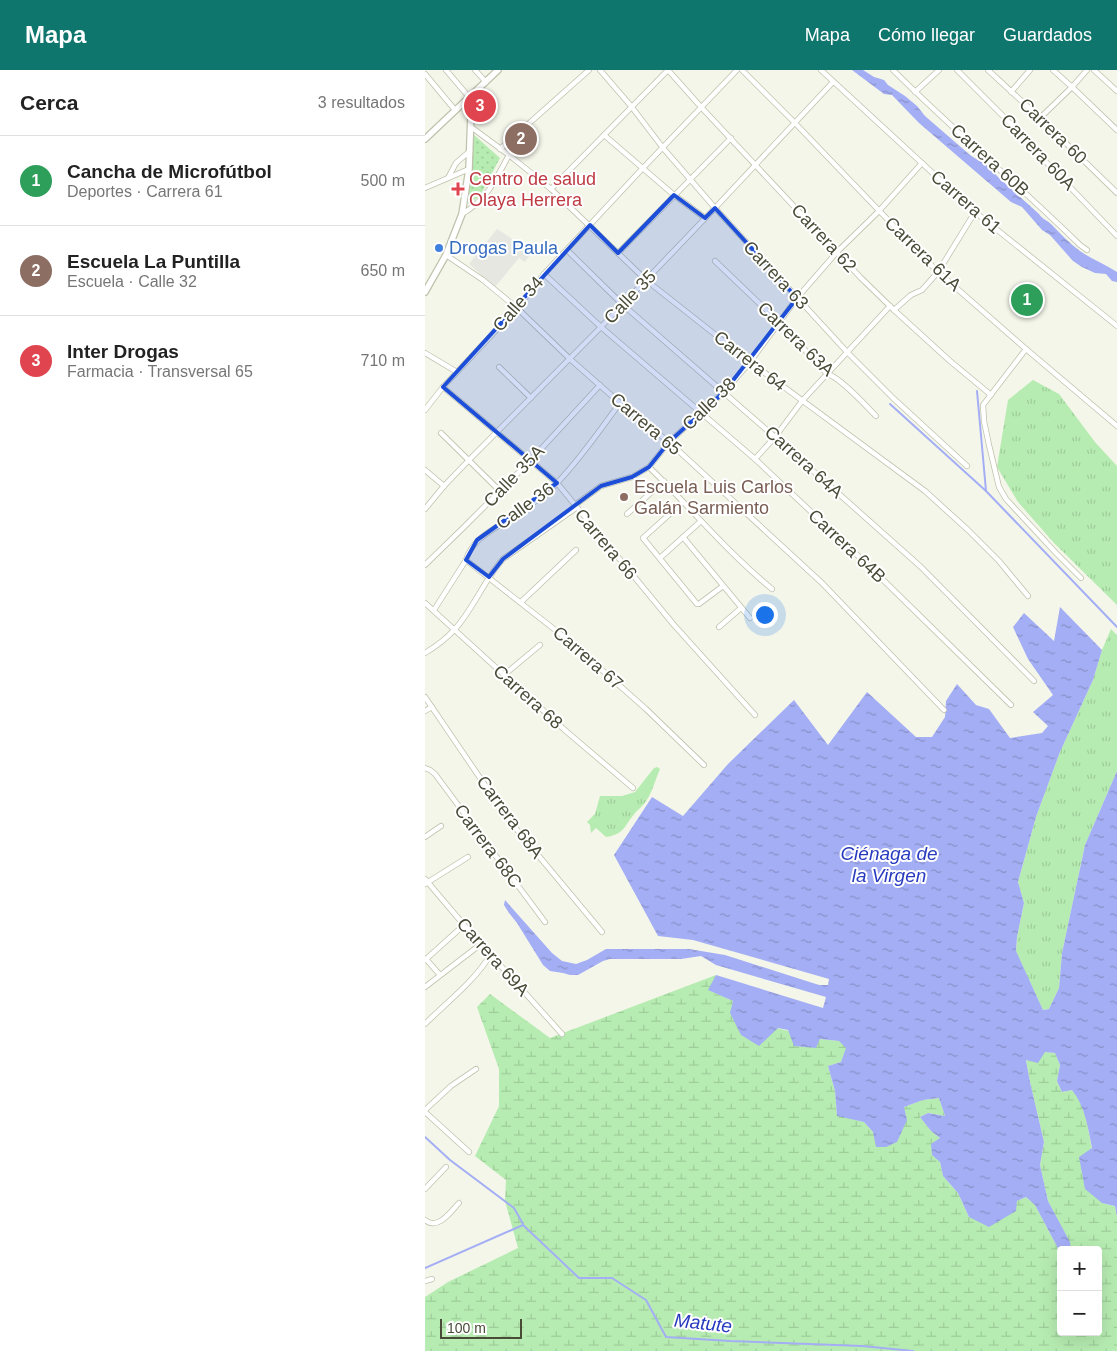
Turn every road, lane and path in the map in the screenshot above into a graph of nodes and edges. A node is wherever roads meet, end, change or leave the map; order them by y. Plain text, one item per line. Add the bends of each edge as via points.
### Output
1 (429, 70) edge
2 (446, 70) edge
3 (475, 70) edge
4 (499, 70) edge
5 (589, 70) edge
6 (600, 70) edge
7 (658, 70) edge
8 (668, 70) edge
9 (737, 70) edge
10 (741, 70) edge
11 (821, 70) edge
12 (893, 70) edge
13 (939, 70) edge
14 (957, 70) edge
15 (988, 70) edge
16 (1030, 70) edge
17 (1053, 70) edge
18 (1087, 70) edge
19 (1094, 70) edge
20 (425, 74) edge
21 (662, 76) junction
22 (485, 82) junction
23 (833, 82) junction
24 (1072, 87) junction
25 (479, 88) junction
26 (1117, 91) edge
27 (915, 92) junction
28 (1011, 92) junction
29 (469, 98) junction
30 (631, 106) junction
31 (701, 107) junction
32 (455, 110) junction
33 (1040, 118) junction
34 (794, 122) junction
35 (471, 127) junction
36 (1117, 130) edge
37 (605, 135) junction
38 (731, 138) junction
39 (425, 139) edge
40 (663, 148) junction
41 (500, 149) junction
42 (469, 151) junction
43 (509, 155) junction
44 (921, 163) junction
45 (755, 164) junction
46 (469, 169) junction
47 (642, 169) junction
48 (448, 178) junction
49 (691, 180) junction
50 (425, 188) edge
51 (551, 189) junction
52 (1117, 193) edge
53 (674, 195) junction
54 (715, 208) junction
55 (879, 211) junction
56 (975, 212) junction
57 (462, 214) junction
58 (705, 218) junction
59 (590, 225) junction
60 (1117, 226) edge
61 (1112, 231) junction
62 (1117, 236) edge
63 (567, 250) junction
64 (1087, 250) dead end
65 (837, 252) junction
66 (618, 253) junction
67 (445, 255) junction
68 (715, 261) dead end
69 (938, 272) junction
70 (544, 274) junction
71 (647, 280) junction
72 (425, 292) edge
73 (797, 298) junction
74 (622, 304) junction
75 (517, 308) junction
76 (892, 308) junction
77 (778, 322) junction
78 (1117, 326) edge
79 (601, 327) junction
80 (1026, 349) junction
81 (847, 352) junction
82 (425, 353) edge
83 (570, 358) junction
84 (749, 362) junction
85 (499, 367) dead end
86 (457, 372) junction
87 (827, 374) junction
88 (600, 385) junction
89 (443, 387) junction
90 (724, 392) junction
91 (991, 395) junction
92 (531, 398) junction
93 (802, 401) junction
94 (620, 403) junction
95 (425, 410) edge
96 (701, 412) junction
97 (876, 416) dead end
98 (1117, 426) edge
99 (441, 433) dead end
100 (496, 433) junction
101 (775, 437) junction
102 (669, 442) junction
103 (755, 459) junction
104 (469, 460) junction
105 (530, 461) junction
106 (967, 466) dead end
107 (649, 467) junction
108 (425, 470) edge
109 (664, 481) junction
110 (557, 483) junction
111 (444, 486) junction
112 (500, 491) junction
113 (683, 502) junction
114 (575, 507) junction
115 (425, 509) edge
116 (627, 514) dead end
117 (701, 521) junction
118 (683, 537) junction
119 (576, 550) dead end
120 (660, 558) junction
121 (466, 560) junction
122 (425, 565) edge
123 (489, 577) junction
124 (1081, 578) dead end
125 (723, 586) junction
126 (772, 589) dead end
127 (1028, 596) dead end
128 (425, 602) edge
129 (521, 602) junction
130 (741, 608) junction
131 (433, 610) junction
132 (750, 618) dead end
133 (719, 627) dead end
134 (455, 630) junction
135 (540, 645) dead end
136 (425, 654) edge
137 (504, 675) junction
138 (1034, 681) dead end
139 (425, 697) edge
140 (1011, 705) dead end
141 (432, 707) junction
142 (944, 710) dead end
143 (425, 711) edge
144 (755, 716) dead end
145 (703, 765) dead end
146 (428, 769) edge
147 (633, 788) dead end
148 (441, 826) dead end
149 (425, 837) edge
150 (468, 857) dead end
151 (426, 882) edge
152 (545, 922) dead end
153 (464, 925) junction
154 (602, 932) dead end
155 (481, 944) junction
156 (491, 954) junction
157 (426, 959) edge
158 (440, 975) junction
159 (425, 987) edge
160 (425, 1024) edge
161 (562, 1034) dead end
162 (476, 1068) dead end
163 (425, 1111) edge
164 (469, 1152) dead end
165 (446, 1167) dead end
166 (425, 1189) edge
167 (459, 1202) dead end
168 (425, 1220) edge
169 (432, 1278) dead end
170 (425, 1281) edge

1 - 20 street
2 - 29 street
3 - 22 street
4 - 22 street
5 - 41 street
6 - 30 street, Carrera 63
7 - 21 street
8 - 21 street
8 - 31 street, Carrera 62
9 - 31 street, Calle 34
10 - 34 street, Carrera 61A
11 - 23 street, Carrera 61
12 - 27 street, Carrera 60B
13 - 27 street
14 - 61 street, Carrera 60A
15 - 28 street, Carrera 60
16 - 28 street
17 - 24 street
18 - 24 street
19 - 26 street
20 - 32 street
21 - 30 street
22 - 25 street
23 - 34 street, Calle 35
23 - 44 street, Carrera 61
24 - 33 street
24 - 36 street
25 - 29 street
25 - 35 street via 471,113
27 - 64 street, Carrera 60B
28 - 33 street, Carrera 60
29 - 32 street
30 - 37 street
30 - 40 street, Carrera 63
31 - 38 street, Carrera 62
31 - 40 street, Calle 34
32 - 39 street
33 - 52 street, Carrera 60
34 - 45 street, Calle 35
34 - 55 street, Carrera 61A
35 - 41 street, Carrera 64
35 - 42 street
37 - 47 street
37 - 51 street
38 - 45 street, Carrera 62
38 - 49 street
40 - 47 street, Calle 34
40 - 49 street, Carrera 63
41 - 43 street, Carrera 64
42 - 46 street
42 - 48 street via 456,163
43 - 51 street, Carrera 64
43 - 57 street via 487,194
44 - 55 street, Calle 38
44 - 56 street, Carrera 61
45 - 54 street, Calle 35
45 - 65 street, Carrera 62
46 - 48 street
46 - 57 street
47 - 53 street
47 - 59 street, Calle 34
48 - 50 street
49 - 53 street
49 - 54 street, Carrera 63
51 - 59 street, Carrera 64
53 - 58 street
53 - 66 street
54 - 58 street, Calle 35
54 - 73 street, Carrera 63
55 - 65 street, Calle 38
55 - 69 street, Carrera 61A
56 - 69 street
56 - 78 street, Carrera 61
57 - 67 street
58 - 71 street, Calle 35
59 - 63 street, Calle 34
59 - 66 street, Carrera 64
60 - 61 street
61 - 62 street, Carrera 60A
63 - 70 street, Calle 34
63 - 74 street, Carrera 64A
65 - 73 street, Calle 38
65 - 76 street, Carrera 62
66 - 71 street, Carrera 64
67 - 72 street
67 - 75 street, Carrera 65
68 - 77 street, Carrera 63A
69 - 76 street via 922,290
69 - 80 street, Carrera 61A
70 - 75 street, Calle 34
70 - 79 street, Carrera 64B
71 - 74 street, Calle 35
71 - 84 street, Carrera 64
73 - 77 street, Calle 38
73 - 81 street, Carrera 63
74 - 79 street, Calle 35
74 - 90 street, Carrera 64A
75 - 83 street, Carrera 65
75 - 86 street, Calle 34
76 - 81 street
76 - 91 street, Carrera 62
77 - 84 street, Calle 38
77 - 87 street, Carrera 63A
79 - 83 street, Calle 35
79 - 96 street, Carrera 64B
80 - 91 street
80 - 98 street, Carrera 61A
81 - 87 street
81 - 106 street, Carrera 63
82 - 86 street
83 - 88 street, Carrera 65
83 - 92 street, Calle 35
84 - 90 street, Calle 38
84 - 93 street, Carrera 64
85 - 92 street
86 - 89 street, Calle 34
87 - 93 street
87 - 97 street, Carrera 63A via 841,382
88 - 94 street, Carrera 65
88 - 105 street, Calle 35A
89 - 95 street, Calle 34
89 - 100 street, Carrera 66
90 - 96 street, Calle 38
90 - 101 street, Carrera 64A
91 - 124 street via 983,404 983,410 999,487
92 - 100 street, Calle 35
93 - 101 street
93 - 127 street, Carrera 64 via 925,491 999,560
94 - 102 street, Carrera 65
94 - 110 street, Calle 36
96 - 102 street, Calle 38
96 - 103 street, Carrera 64B
99 - 104 street
100 - 104 street, Calle 35
100 - 105 street, Carrera 66
101 - 103 street
101 - 138 street, Carrera 64A via 921,567
102 - 107 street, Calle 38
102 - 142 street, Carrera 65 via 822,582
103 - 140 street, Carrera 64B
104 - 111 street, Calle 35
104 - 112 street
105 - 110 street, Carrera 66
105 - 112 street, Calle 35A
107 - 109 street
107 - 114 street, Calle 38 via 632,477 601,486
108 - 111 street
109 - 113 street
109 - 116 street
110 - 114 street, Carrera 66
110 - 121 street, Calle 36 via 477,540
111 - 115 street, Calle 35
112 - 122 street, Calle 35A
113 - 117 street
113 - 120 street via 643,538
114 - 123 street, Calle 38 via 503,559
114 - 144 street, Carrera 66
117 - 118 street
117 - 126 street
118 - 120 street
118 - 125 street
119 - 129 street
120 - 125 street via 694,603 699,604
121 - 123 street, Carrera 67
121 - 131 street, Calle 36
123 - 129 street, Carrera 67
123 - 134 street, Calle 38
125 - 130 street
128 - 131 street, Carrera 68
129 - 145 street, Carrera 67 via 647,709
130 - 132 street
130 - 133 street
131 - 134 street, Carrera 68
134 - 136 street, Calle 38
134 - 137 street, Carrera 68
135 - 137 street
137 - 147 street, Carrera 68
139 - 141 street, Carrera 68A
141 - 143 street
141 - 154 street, Carrera 68A via 508,819
146 - 152 street, Carrera 68C
148 - 149 street
150 - 151 street
151 - 153 street, Carrera 69A
153 - 155 street, Carrera 69A
153 - 157 street
155 - 156 street, Carrera 69A
155 - 158 street
156 - 160 street via 470,982
156 - 161 street, Carrera 69A
157 - 158 street
158 - 159 street
162 - 163 street
163 - 164 street
165 - 166 street
167 - 168 street via 439,1222
169 - 170 street

